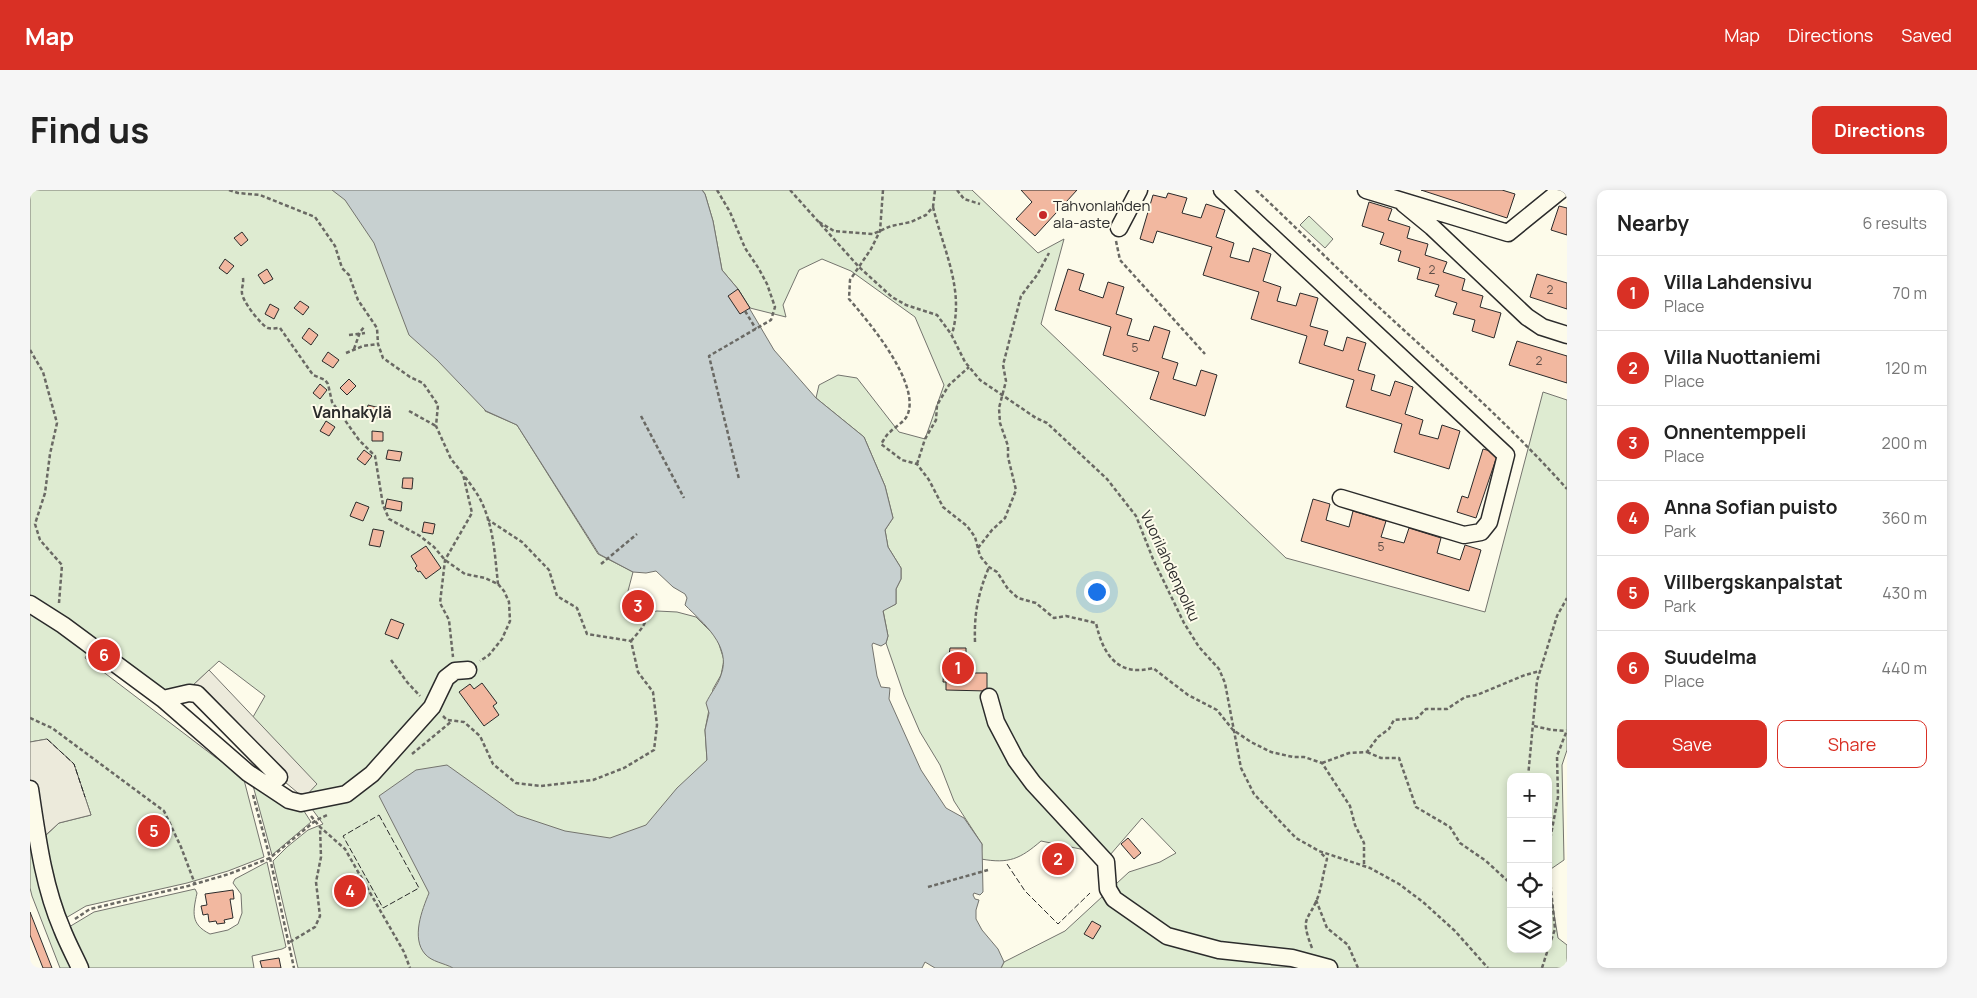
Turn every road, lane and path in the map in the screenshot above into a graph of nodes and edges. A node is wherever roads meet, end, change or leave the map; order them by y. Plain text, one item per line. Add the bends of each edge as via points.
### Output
1 (229, 190) edge
2 (716, 190) edge
3 (790, 190) edge
4 (883, 190) edge
5 (935, 190) edge
6 (957, 190) edge
7 (1139, 190) edge
8 (1222, 190) edge
9 (1256, 190) edge
10 (1366, 190) edge
11 (1561, 190) edge
12 (1401, 201) junction
13 (980, 204) dead end
14 (933, 207) junction
15 (816, 220) junction
16 (1119, 228) joint
17 (880, 231) junction
18 (1049, 253) dead end
19 (860, 267) junction
20 (243, 278) dead end
21 (745, 311) dead end
22 (365, 326) dead end
23 (756, 329) junction
24 (359, 333) junction
25 (365, 333) dead end
26 (951, 334) junction
27 (349, 335) dead end
28 (1567, 335) edge
29 (378, 344) junction
30 (354, 349) junction
31 (30, 350) edge
32 (346, 353) dead end
33 (1205, 354) dead end
34 (969, 367) junction
35 (1003, 394) junction
36 (409, 411) dead end
37 (640, 416) dead end
38 (436, 426) junction
39 (917, 464) junction
40 (463, 474) junction
41 (739, 479) dead end
42 (1567, 489) edge
43 (684, 498) dead end
44 (1341, 498) dead end
45 (487, 519) junction
46 (637, 534) dead end
47 (978, 548) junction
48 (445, 560) junction
49 (601, 564) dead end
50 (989, 568) junction
51 (498, 584) junction
52 (1567, 598) edge
53 (30, 604) edge
54 (642, 610) dead end
55 (58, 622) junction
56 (631, 641) junction
57 (975, 642) dead end
58 (391, 660) dead end
59 (461, 670) junction
60 (1540, 672) junction
61 (989, 697) dead end
62 (162, 699) junction
63 (432, 707) junction
64 (30, 718) edge
65 (1534, 726) junction
66 (1233, 730) junction
67 (1567, 731) edge
68 (1367, 752) junction
69 (1322, 763) junction
70 (248, 773) junction
71 (1528, 773) edge
72 (268, 785) junction
73 (30, 789) edge
74 (315, 822) dead end
75 (1552, 829) edge
76 (1319, 851) junction
77 (270, 858) junction
78 (1548, 863) edge
79 (1364, 866) junction
80 (988, 870) dead end
81 (1507, 880) edge
82 (195, 884) junction
83 (928, 887) dead end
84 (1316, 900) junction
85 (1550, 908) edge
86 (1554, 910) junction
87 (61, 928) junction
88 (1552, 938) edge
89 (289, 942) junction
90 (1547, 953) edge
91 (1311, 962) junction
92 (80, 968) edge
93 (294, 968) edge
94 (410, 968) edge
95 (1329, 968) edge
96 (1358, 968) edge
97 (1488, 968) edge
98 (1542, 968) edge

1 - 29 path via 260,195 315,217 335,246 358,300 377,328
2 - 23 path via 759,269 775,307 771,320
3 - 15 path, Vuorilahdenpolku
4 - 17 path
5 - 14 path
6 - 13 path via 964,199
7 - 16 lane
8 - 44 lane via 1506,455 1489,522 1481,532 1464,535
9 - 42 path via 1484,404
10 - 12 lane
11 - 12 lane via 1508,233
12 - 28 lane via 1527,317 1542,327
14 - 17 path via 926,215 911,222
14 - 26 path via 953,274 957,317
15 - 17 path via 834,231 873,234
15 - 19 path, Vuorilahdenpolku
16 - 33 path via 1116,241 1120,260
17 - 19 path
18 - 35 path via 1021,296 1003,365 1006,381
19 - 26 path, Vuorilahdenpolku via 892,297 937,315
19 - 39 path via 850,280 849,299 869,321 899,367 910,398 907,417 881,444 902,460
20 - 48 path via 243,298 256,317 270,329 280,328 312,375 325,380 332,402 359,440 375,456 383,505 389,519 420,536
21 - 23 path
22 - 24 path
23 - 41 path via 709,356
24 - 25 path
24 - 27 path
24 - 30 path
26 - 34 path, Vuorilahdenpolku
29 - 30 path
29 - 38 path via 384,358 429,389 438,405
30 - 32 path
31 - 55 path via 43,372 57,423 45,493 35,524 40,540 62,565
34 - 35 path, Vuorilahdenpolku via 980,380
34 - 39 path via 948,385 937,405 936,420 925,439
35 - 47 path via 999,408 1000,423 1016,490 1006,518
35 - 66 path, Vuorilahdenpolku via 1048,423 1107,479 1136,516 1152,559 1184,624 1219,669 1225,683
36 - 38 path
37 - 43 path
38 - 40 path
39 - 47 path via 943,507 976,537
40 - 45 path via 482,503
40 - 48 path via 472,513
45 - 51 path
45 - 56 path via 522,542 549,570 557,596 577,608 587,634
46 - 49 path
47 - 50 path
48 - 51 path via 465,574
48 - 59 path via 440,604 449,620
50 - 57 path via 974,616
50 - 66 path via 1018,598 1036,604 1054,618 1066,616 1096,624 1099,639 1114,661 1127,670 1140,672 1153,668 1188,695 1217,710
51 - 59 path via 509,602 510,621 502,639 489,655
52 - 60 path via 1557,616
53 - 55 lane
54 - 56 path via 645,624
55 - 62 lane
56 - 63 path via 638,672 654,692 658,725 654,750 624,768 593,780 541,786 516,783 493,764 480,736 464,722 447,720
58 - 63 path
59 - 63 lane via 446,678
60 - 65 path
60 - 68 path via 1465,697 1447,709 1426,709 1417,718 1394,720 1389,730
61 - 91 lane via 996,722 1016,760 1106,862 1108,889 1114,899 1167,936 1219,950
62 - 70 lane
62 - 72 lane via 197,694 278,777
63 - 72 lane via 372,774 346,794 301,803 289,800
64 - 82 path via 52,728 164,811
65 - 67 path
65 - 71 path
66 - 69 path via 1271,752
66 - 76 path, Vuorilahdenpolku via 1241,768 1254,794 1296,838
67 - 75 path via 1557,756 1558,797
68 - 69 path via 1348,753
68 - 81 path via 1381,758 1399,758 1416,807 1450,827 1460,843 1486,860
69 - 79 path via 1350,806 1364,843
70 - 72 lane
70 - 77 path
73 - 87 lane via 48,887
74 - 77 path
76 - 79 path, Vuorilahdenpolku
76 - 84 path via 1327,859
77 - 82 path
77 - 89 path
78 - 86 path
79 - 97 path, Vuorilahdenpolku via 1399,884 1423,902
80 - 83 path
82 - 87 path via 90,908
84 - 91 path via 1306,916 1305,928 1312,948
84 - 96 path via 1327,928 1348,945
85 - 86 path
86 - 88 path
87 - 92 lane
89 - 93 path
89 - 94 path via 315,926 320,916 316,882 321,856 320,827 345,849
90 - 98 path
91 - 95 lane

